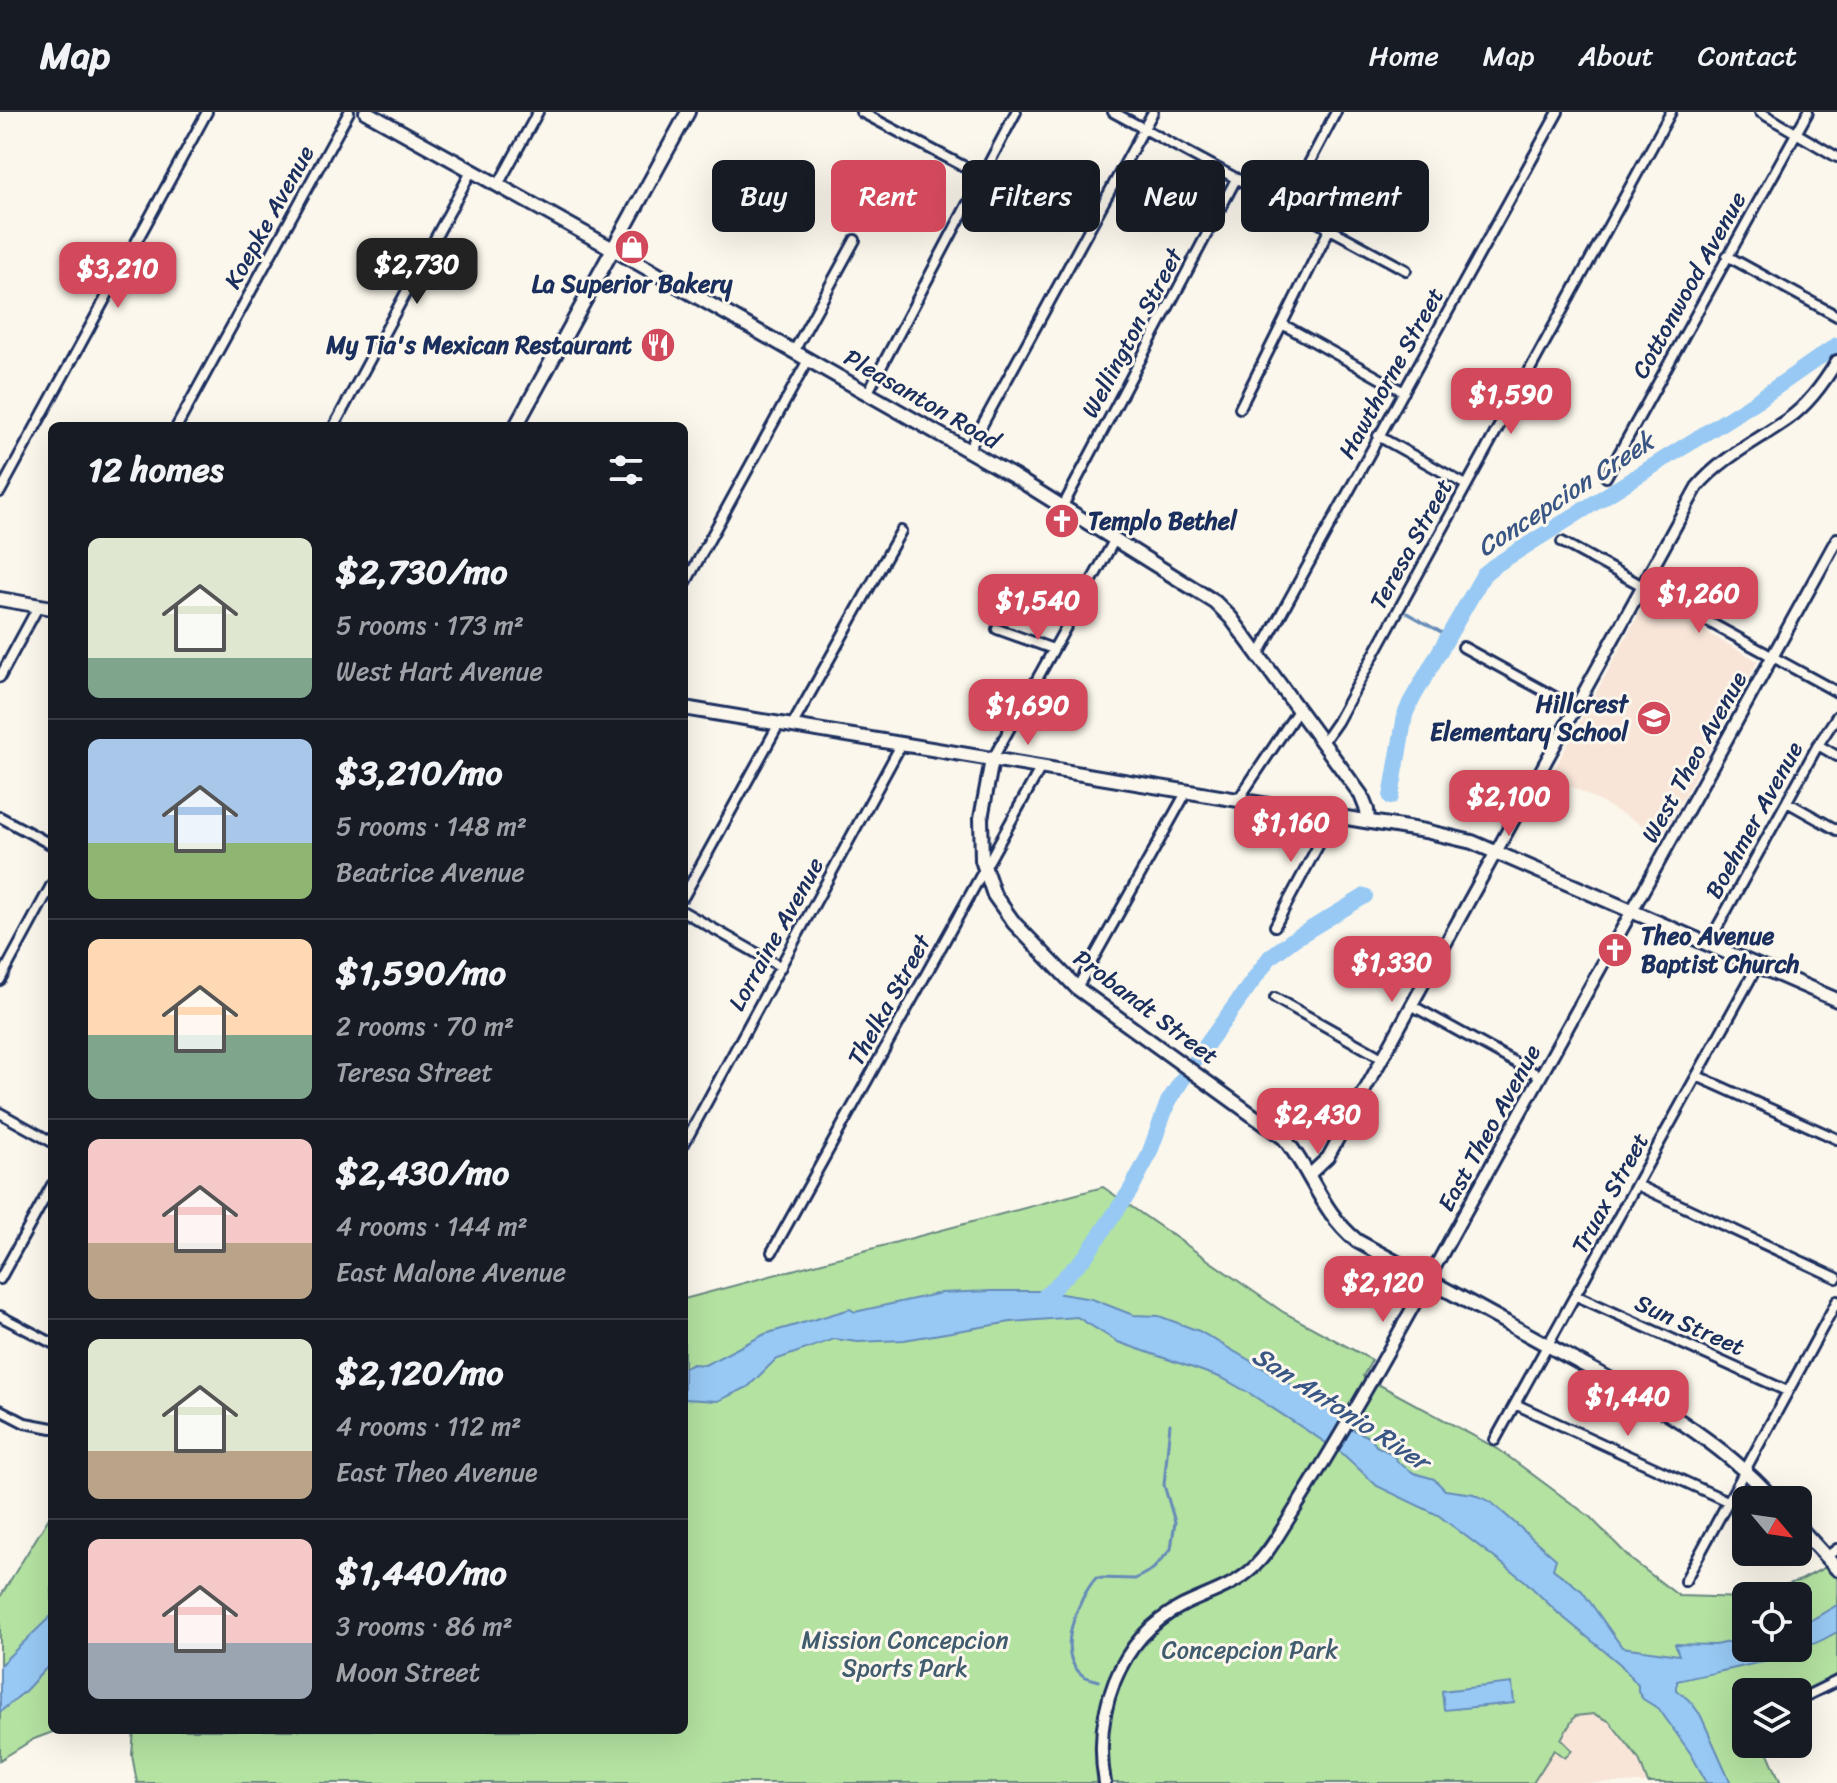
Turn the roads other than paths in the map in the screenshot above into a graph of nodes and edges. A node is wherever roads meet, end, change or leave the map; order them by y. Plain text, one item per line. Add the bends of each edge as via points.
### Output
1 (207, 112) edge
2 (349, 112) edge
3 (366, 112) edge
4 (538, 112) edge
5 (688, 112) edge
6 (861, 112) edge
7 (1016, 112) edge
8 (1113, 112) edge
9 (1153, 112) edge
10 (1336, 112) edge
11 (1558, 112) edge
12 (1671, 112) edge
13 (1760, 112) edge
14 (1808, 112) edge
15 (1144, 129) junction
16 (1797, 133) junction
17 (1837, 157) edge
18 (990, 160) edge
19 (1311, 160) edge
20 (962, 165) edge
21 (472, 170) junction
22 (1236, 179) junction
23 (1241, 182) edge
24 (498, 185) junction
25 (962, 214) edge
26 (1328, 232) edge
27 (1333, 232) edge
28 (855, 240) dead end
29 (613, 249) junction
30 (1727, 256) junction
31 (1406, 270) dead end
32 (1837, 316) edge
33 (1282, 324) junction
34 (794, 351) junction
35 (808, 360) junction
36 (1835, 368) edge
37 (1404, 392) junction
38 (867, 394) junction
39 (1240, 408) dead end
40 (179, 422) edge
41 (336, 422) edge
42 (518, 422) edge
43 (1378, 436) junction
44 (968, 451) junction
45 (1606, 477) dead end
46 (1466, 485) junction
47 (0, 492) edge
48 (1063, 506) junction
49 (901, 531) dead end
50 (1115, 539) junction
51 (1837, 539) edge
52 (1562, 542) dead end
53 (688, 579) edge
54 (1642, 585) junction
55 (0, 599) edge
56 (46, 606) edge
57 (997, 629) dead end
58 (1463, 647) dead end
59 (1053, 649) junction
60 (1259, 654) junction
61 (1772, 657) junction
62 (0, 677) edge
63 (1837, 692) edge
64 (1575, 708) junction
65 (688, 709) edge
66 (1299, 709) junction
67 (1837, 716) edge
68 (787, 723) junction
69 (1323, 742) junction
70 (902, 743) junction
71 (1818, 745) junction
72 (1837, 756) edge
73 (992, 760) junction
74 (1041, 767) junction
75 (1187, 791) junction
76 (1238, 800) junction
77 (1787, 802) junction
78 (1334, 816) junction
79 (0, 817) edge
80 (1368, 821) junction
81 (1837, 830) edge
82 (48, 843) edge
83 (1495, 851) junction
84 (985, 870) junction
85 (688, 889) edge
86 (48, 891) edge
87 (1632, 911) junction
88 (688, 914) edge
89 (1275, 926) dead end
90 (1708, 944) junction
91 (1758, 965) junction
92 (781, 967) junction
93 (0, 980) edge
94 (1077, 988) junction
95 (1275, 998) dead end
96 (1837, 1000) edge
97 (1411, 1005) junction
98 (1382, 1058) junction
99 (1540, 1076) junction
100 (1697, 1076) junction
101 (0, 1113) edge
102 (688, 1137) edge
103 (1837, 1139) edge
104 (48, 1140) edge
105 (1308, 1176) junction
106 (1637, 1185) junction
107 (48, 1192) edge
108 (772, 1252) dead end
109 (1837, 1278) edge
110 (0, 1279) edge
111 (1427, 1280) junction
112 (1577, 1296) junction
113 (1837, 1301) edge
114 (0, 1316) edge
115 (48, 1341) edge
116 (1549, 1346) junction
117 (1787, 1391) junction
118 (1515, 1404) junction
119 (0, 1410) edge
120 (48, 1427) edge
121 (1495, 1440) dead end
122 (1744, 1470) junction
123 (1760, 1486) edge
124 (1727, 1501) junction
125 (1812, 1540) edge
126 (1832, 1559) edge
127 (1685, 1581) dead end
128 (1837, 1681) edge
129 (1812, 1693) edge
130 (1105, 1783) edge

1 - 47 street
2 - 40 street, Koepke Avenue
3 - 21 main road, Pleasanton Road
4 - 24 street
5 - 29 main road
6 - 20 street
7 - 18 street
8 - 15 street
9 - 15 street
10 - 19 street
11 - 37 street, Hawthorne Street
12 - 46 street, Teresa Street
13 - 16 street
14 - 16 street, Cottonwood Avenue
15 - 22 street
15 - 44 street
16 - 17 street
16 - 30 street, Cottonwood Avenue
21 - 24 main road, Pleasanton Road
21 - 41 street
22 - 23 street
22 - 48 street, Wellington Street
24 - 29 main road, Pleasanton Road
25 - 38 street
26 - 33 street
27 - 31 street
28 - 34 street
29 - 34 main road, Pleasanton Road
29 - 42 main road
30 - 32 street
30 - 45 street, Cottonwood Avenue
33 - 37 street
33 - 39 street
34 - 35 main road, Pleasanton Road
35 - 38 main road, Pleasanton Road
35 - 53 street
36 - 54 street via 1789,418 1706,477
37 - 43 street, Hawthorne Street
38 - 44 main road, Pleasanton Road
43 - 46 street
43 - 60 street, Hawthorne Street
44 - 48 main road, Pleasanton Road
46 - 69 street, Teresa Street
48 - 50 main road, Pleasanton Road
49 - 68 street
50 - 59 street
50 - 60 main road, Pleasanton Road via 1223,608
51 - 61 street, West Theo Avenue
52 - 54 street
54 - 61 street
54 - 64 street
55 - 56 main road
56 - 62 street
57 - 59 street
58 - 64 street
59 - 73 street
60 - 66 main road, Pleasanton Road
61 - 63 street
61 - 87 street, West Theo Avenue
64 - 83 street
65 - 68 main road
66 - 69 main road, Pleasanton Road
66 - 76 street
67 - 71 street, Boehmer Avenue
68 - 70 main road
68 - 85 street
69 - 80 main road, Pleasanton Road via 1361,795
70 - 73 main road
70 - 92 street, Lorraine Avenue
71 - 72 street
71 - 77 street, Boehmer Avenue
73 - 74 main road
73 - 84 main road, Probandt Street via 981,818
74 - 75 main road
74 - 84 street, Thelka Street
75 - 76 main road
75 - 94 street
76 - 78 main road
77 - 81 street
77 - 90 street, Boehmer Avenue
78 - 80 main road
78 - 89 street
79 - 82 street
80 - 83 main road
83 - 87 main road
83 - 97 street
84 - 94 main road, Probandt Street via 994,895 1014,923
84 - 108 street, Thelka Street
86 - 93 street
87 - 90 main road
87 - 99 street, East Theo Avenue
88 - 92 street
90 - 91 main road
91 - 96 main road
91 - 100 street, Truax Street
92 - 102 street, Lorraine Avenue
94 - 105 main road, Probandt Street via 1269,1125 1292,1148
95 - 98 street
97 - 98 street
97 - 99 street
98 - 105 street via 1328,1157
99 - 111 street, East Theo Avenue
100 - 103 street
100 - 106 street, Truax Street
101 - 104 street
105 - 111 main road, Probandt Street via 1342,1229
106 - 109 street
106 - 112 street, Truax Street
107 - 110 street
111 - 116 main road, Probandt Street
111 - 130 street, East Theo Avenue via 1303,1496 1253,1569 1166,1617 1122,1665 1100,1741
112 - 116 street, Truax Street
112 - 117 street, Sun Street
113 - 117 street
114 - 115 street
116 - 118 street, Truax Street
116 - 122 main road, Probandt Street via 1674,1416
117 - 122 street
118 - 121 street, Truax Street
118 - 124 street
119 - 120 street
122 - 123 main road, Probandt Street
122 - 124 street
124 - 127 street
125 - 126 main road
128 - 129 street

